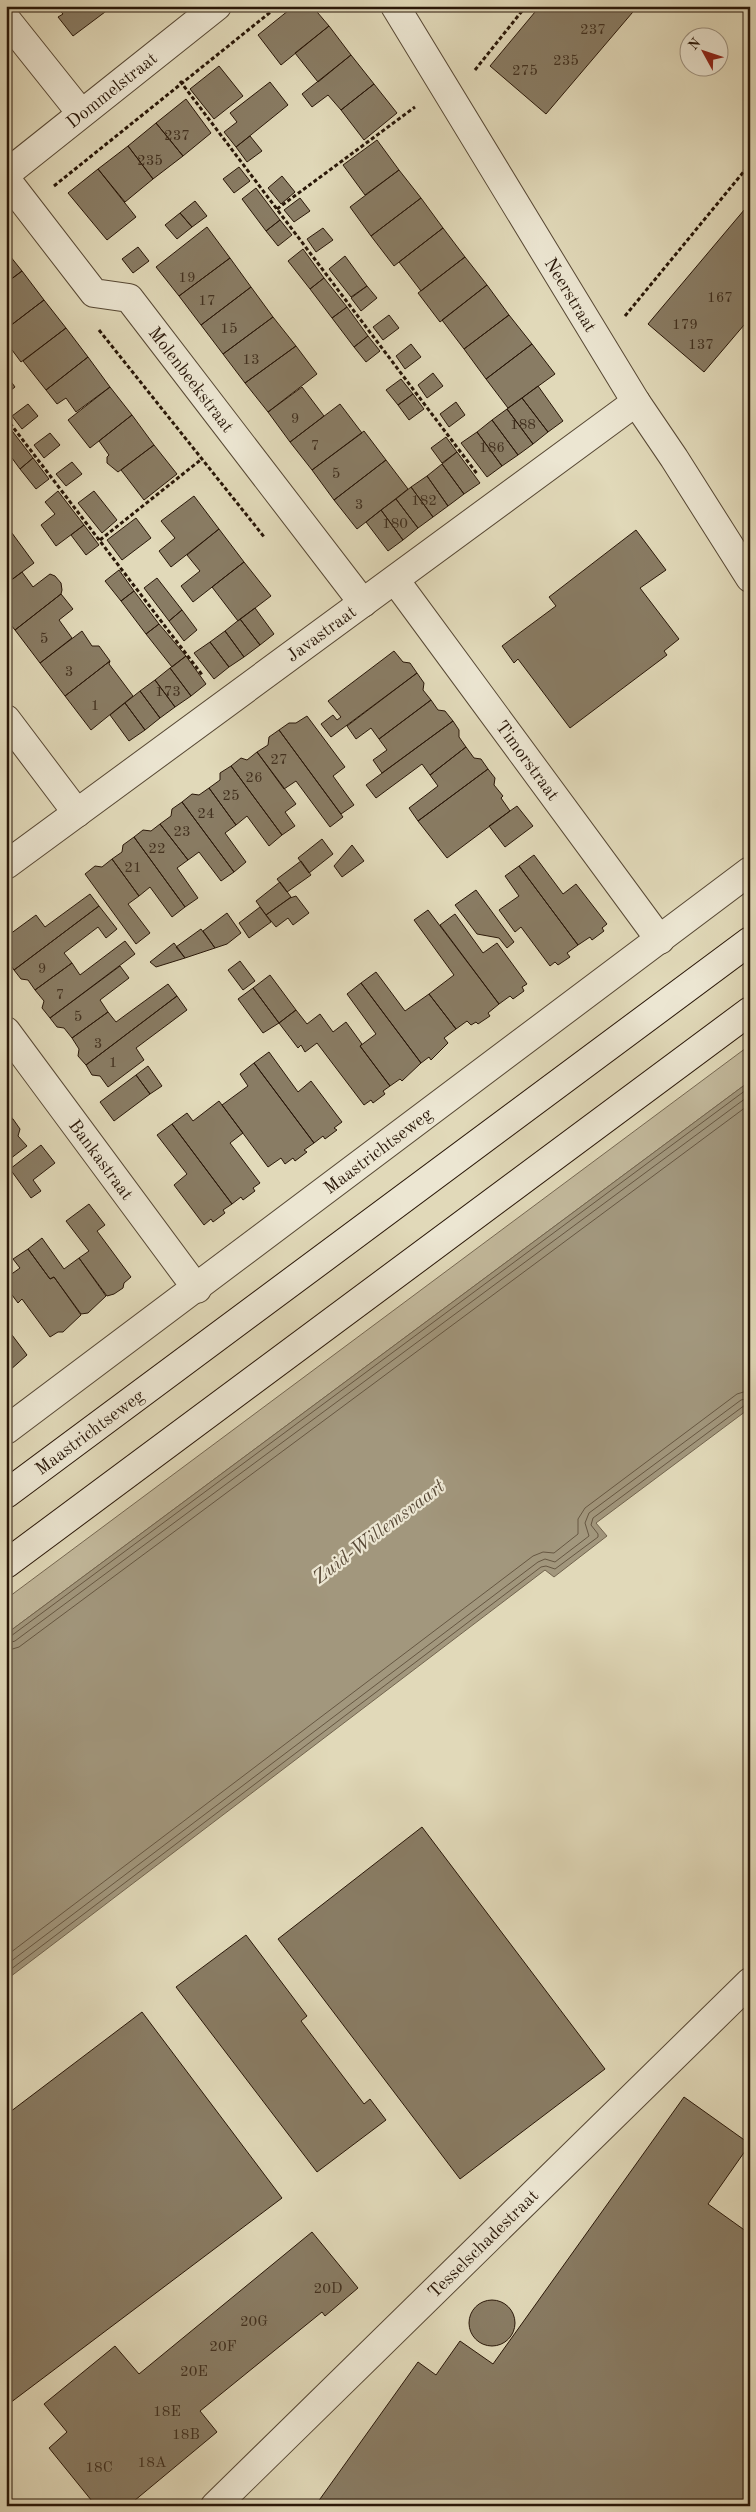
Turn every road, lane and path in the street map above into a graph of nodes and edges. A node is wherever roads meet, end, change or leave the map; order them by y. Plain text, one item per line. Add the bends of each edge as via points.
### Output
1 (217, 6) edge
2 (278, 6) edge
3 (396, 6) edge
4 (526, 6) edge
5 (6, 19) edge
6 (158, 53) junction
7 (182, 83) junction
8 (447, 92) junction
9 (81, 113) junction
10 (750, 164) edge
11 (6, 174) edge
12 (6, 179) edge
13 (28, 207) junction
14 (277, 209) junction
15 (94, 293) junction
16 (601, 345) junction
17 (636, 402) junction
18 (6, 418) edge
19 (234, 436) junction
20 (202, 459) junction
21 (499, 503) junction
22 (100, 540) junction
23 (268, 542) dead end
24 (750, 578) edge
25 (395, 580) junction
26 (363, 604) junction
27 (225, 704) junction
28 (6, 718) edge
29 (77, 813) junction
30 (6, 866) edge
31 (750, 871) edge
32 (660, 940) junction
33 (750, 941) edge
34 (750, 1011) edge
35 (6, 1031) edge
36 (197, 1289) junction
37 (6, 1430) edge
38 (6, 1494) edge
39 (6, 1564) edge
40 (750, 1982) edge
41 (215, 2506) edge

1 - 6 street, Dommelstraat
2 - 7 path
3 - 8 street, Neerstraat
4 - 8 path
5 - 9 street
6 - 7 path
6 - 9 street, Dommelstraat
7 - 13 path
7 - 14 path
8 - 14 path
8 - 16 street, Neerstraat
9 - 11 street, Dommelstraat
10 - 16 path
12 - 13 street
13 - 15 street
14 - 21 path
15 - 19 street, Molenbeekstraat via 129,298
15 - 20 path via 96,327
16 - 17 street, Neerstraat
17 - 21 street, Javastraat
17 - 24 street, Neerstraat
18 - 22 path
19 - 20 path
19 - 26 street, Molenbeekstraat
20 - 22 path
20 - 23 path
21 - 25 street, Javastraat
22 - 27 path
25 - 26 street, Javastraat
25 - 32 street, Timorstraat
26 - 27 street, Javastraat
27 - 29 street, Javastraat
28 - 29 street
29 - 30 street, Javastraat
31 - 32 street, Maastrichtseweg
32 - 36 street, Maastrichtseweg
33 - 38 street, Maastrichtseweg
34 - 39 street
35 - 36 street, Bankastraat
36 - 37 street, Maastrichtseweg
40 - 41 street, Tesselschadestraat

